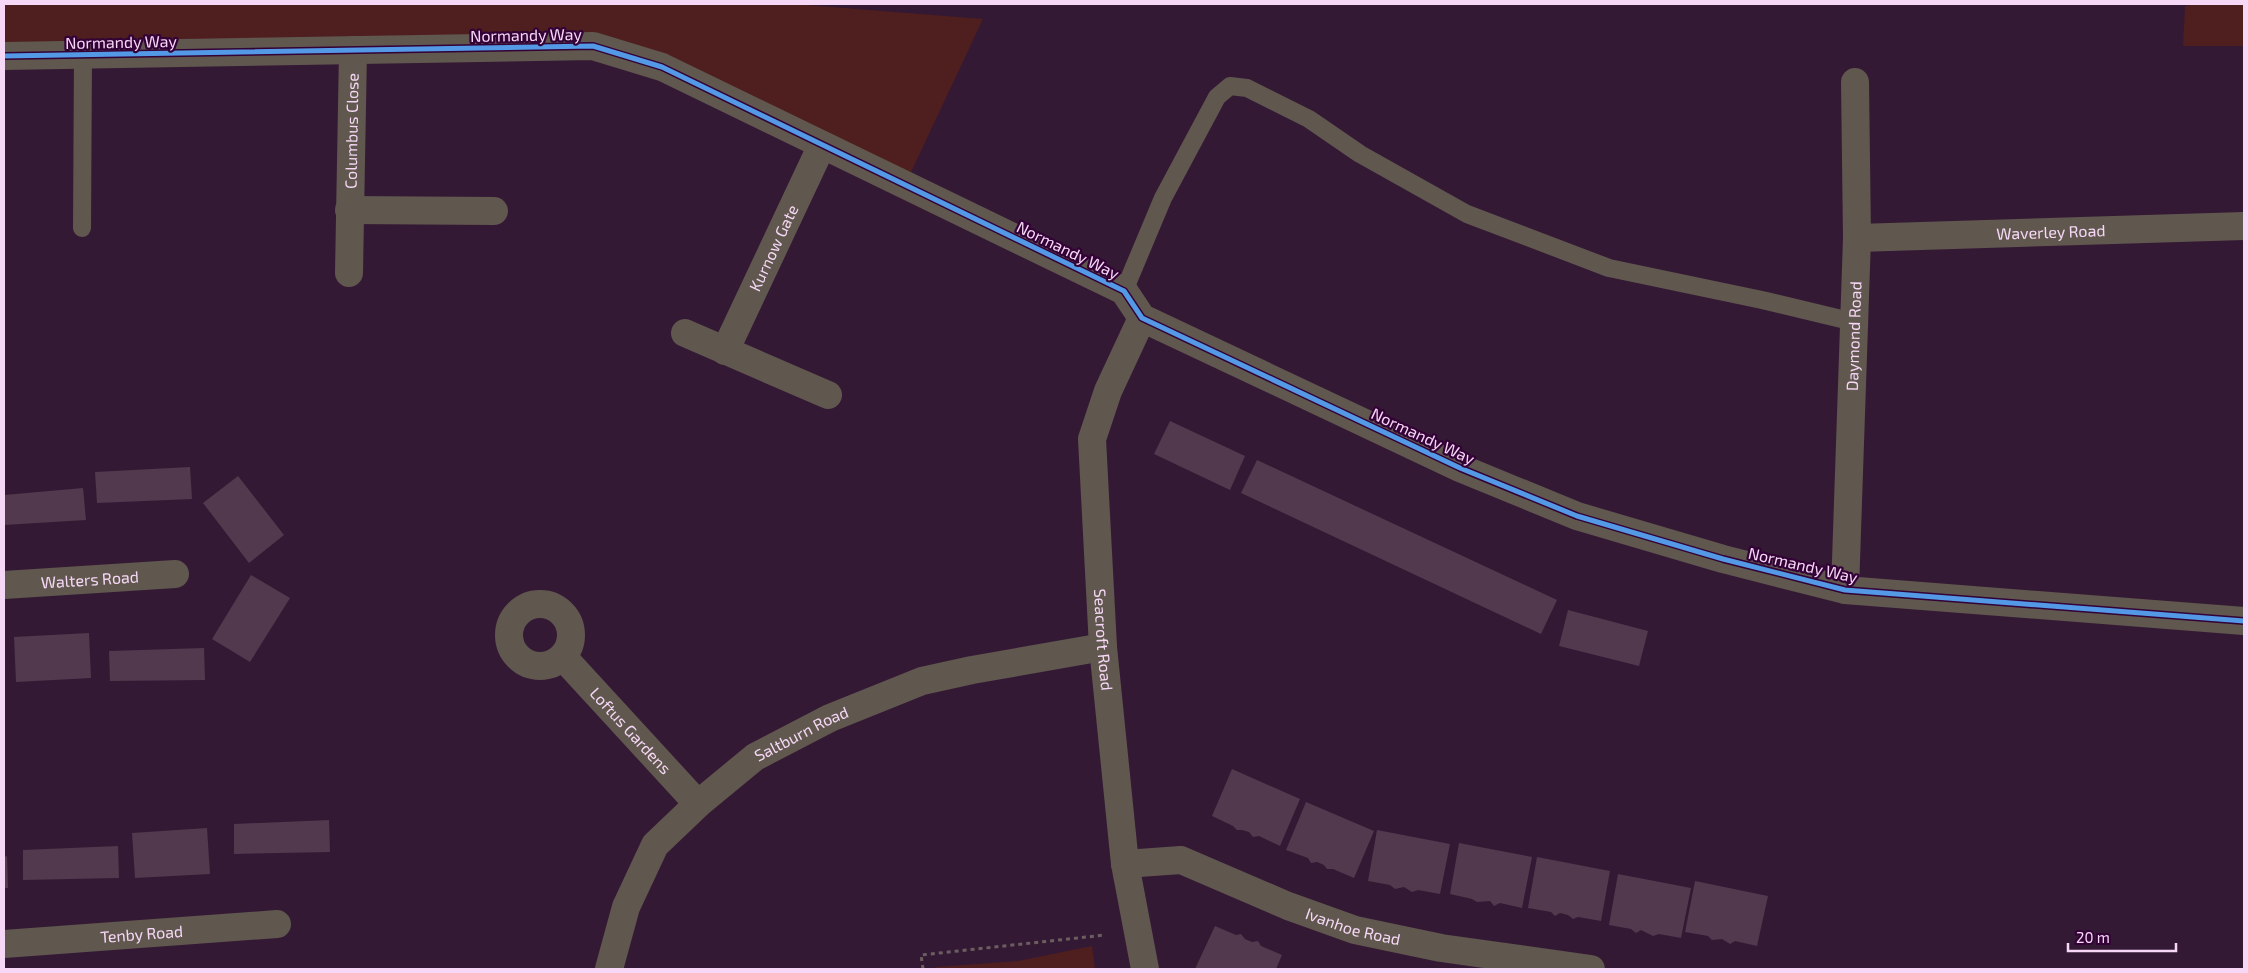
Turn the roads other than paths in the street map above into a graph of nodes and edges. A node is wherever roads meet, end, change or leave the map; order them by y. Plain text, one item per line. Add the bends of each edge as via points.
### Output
1 (352, 50) junction
2 (84, 55) junction
3 (4, 56) edge
4 (1855, 82) dead end
5 (822, 145) junction
6 (350, 210) junction
7 (494, 210) dead end
8 (2244, 226) edge
9 (82, 228) dead end
10 (1857, 238) junction
11 (349, 273) dead end
12 (1124, 291) junction
13 (1142, 318) junction
14 (1854, 322) junction
15 (684, 333) dead end
16 (725, 351) junction
17 (828, 396) dead end
18 (175, 574) dead end
19 (4, 585) edge
20 (1845, 590) junction
21 (2244, 621) edge
22 (1103, 647) junction
23 (563, 657) dead end
24 (698, 804) junction
25 (1125, 864) junction
26 (277, 924) dead end
27 (4, 944) edge
28 (609, 969) edge
29 (1145, 969) edge
30 (1591, 969) edge

1 - 2 street, Normandy Way
1 - 5 street, Normandy Way via 593,46 662,67
1 - 6 street, Columbus Close
2 - 3 street, Normandy Way
2 - 9 lane
4 - 10 street, Daymond Road
5 - 12 street, Normandy Way
5 - 16 street, Kurnow Gate
6 - 7 street, Columbus Close
6 - 11 street, Columbus Close
8 - 10 street, Waverley Road
10 - 14 street, Daymond Road
12 - 13 street, Normandy Way
12 - 14 lane via 1163,198 1217,97 1230,86 1247,88 1309,119 1360,154 1467,214 1609,268
13 - 20 street, Normandy Way via 1460,468 1577,516 1723,559
13 - 22 street, Seacroft Road via 1108,391 1092,439
14 - 20 street, Daymond Road
15 - 16 street
16 - 17 street
18 - 19 street, Walters Road
20 - 21 street, Normandy Way
22 - 24 street, Saltburn Road via 922,682 830,718 755,757
22 - 25 street, Seacroft Road
23 - 24 street, Loftus Gardens
24 - 28 street, Saltburn Road via 655,845 626,907
25 - 29 street, Seacroft Road
25 - 30 street, Ivanhoe Road via 1181,860 1288,906 1355,930 1440,948
26 - 27 street, Tenby Road

